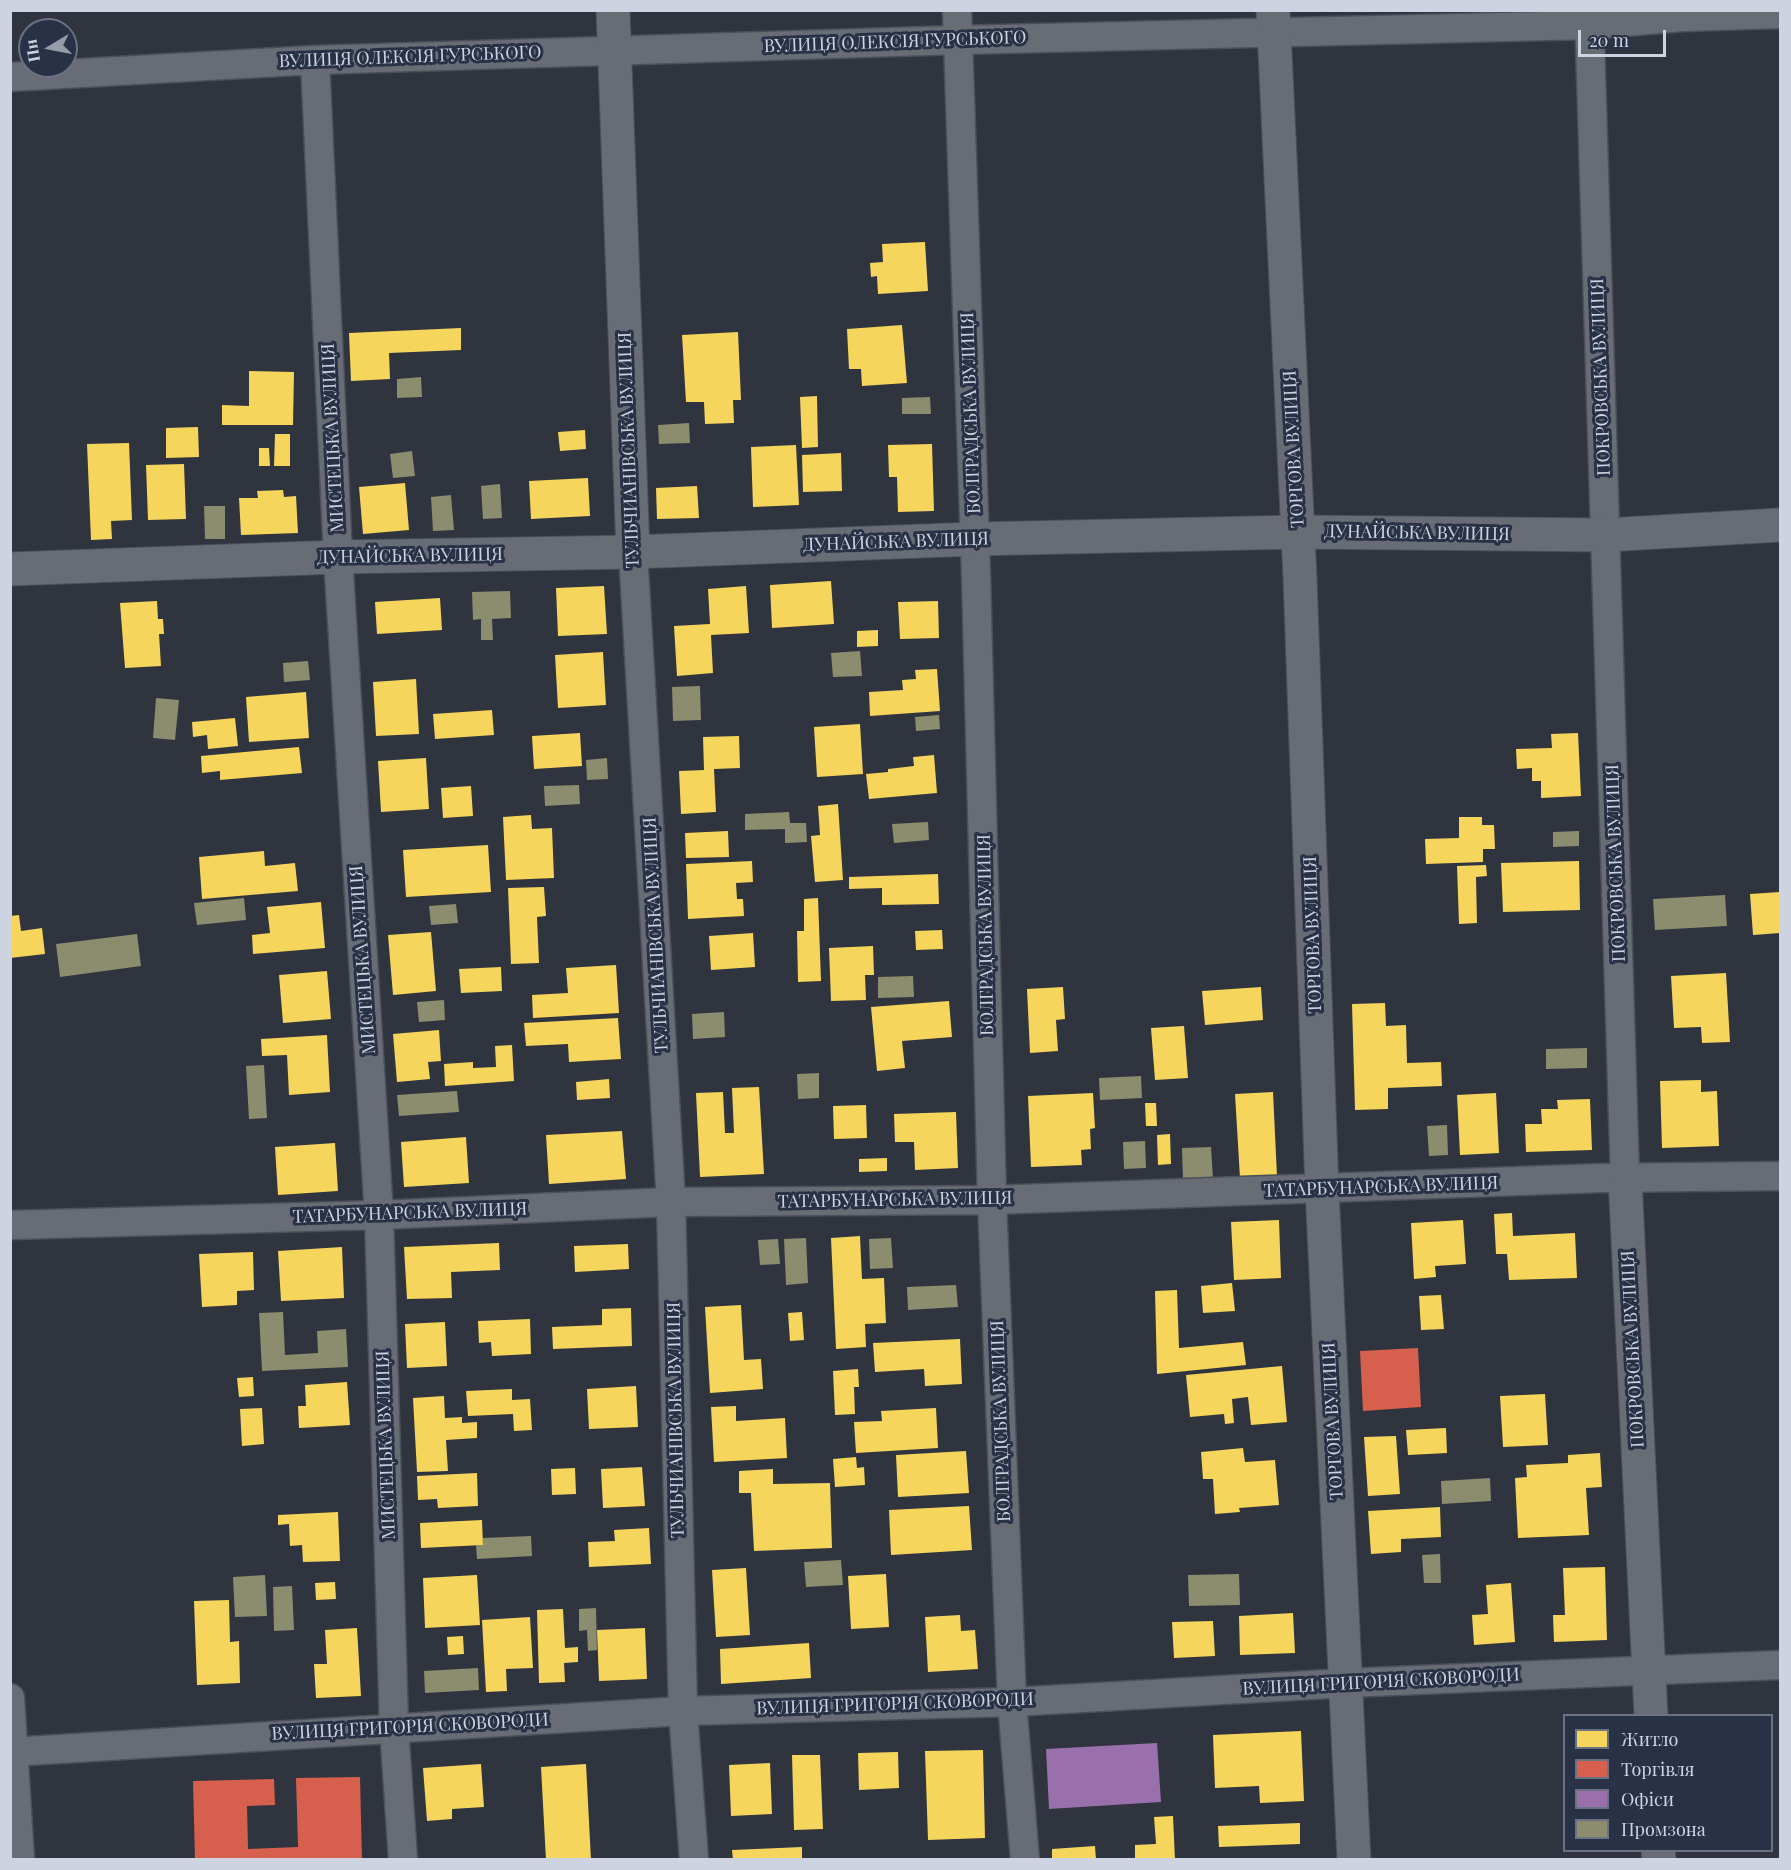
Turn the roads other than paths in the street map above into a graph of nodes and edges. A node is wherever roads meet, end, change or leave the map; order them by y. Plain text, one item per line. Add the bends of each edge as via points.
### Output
1 (613, 10) edge
2 (957, 10) edge
3 (1780, 14) edge
4 (1589, 17) edge
5 (1274, 21) edge
6 (958, 40) junction
7 (614, 50) junction
8 (315, 60) junction
9 (10, 76) edge
10 (1780, 525) edge
11 (1298, 532) junction
12 (1606, 535) junction
13 (975, 539) junction
14 (633, 552) junction
15 (338, 557) junction
16 (10, 569) edge
17 (1780, 1176) edge
18 (1625, 1178) junction
19 (1322, 1189) junction
20 (992, 1200) junction
21 (671, 1202) junction
22 (379, 1215) junction
23 (10, 1225) edge
24 (1780, 1665) edge
25 (1649, 1670) junction
26 (1346, 1683) junction
27 (10, 1698) edge
28 (1012, 1702) junction
29 (682, 1711) junction
30 (1651, 1714) edge
31 (394, 1727) junction
32 (12, 1752) edge
33 (20, 1860) edge
34 (403, 1860) edge
35 (694, 1860) edge
36 (1025, 1860) edge
37 (1354, 1860) edge

1 - 7 main road, ТУЛЬЧИАНІВСЬКА ВУЛИЦЯ
2 - 6 street, БОЛГРАДСЬКА ВУЛИЦЯ
3 - 4 street, ВУЛИЦЯ ОЛЕКСІЯ ГУРСЬКОГО
4 - 5 street, ВУЛИЦЯ ОЛЕКСІЯ ГУРСЬКОГО
4 - 12 street, ПОКРОВСЬКА ВУЛИЦЯ
5 - 6 street, ВУЛИЦЯ ОЛЕКСІЯ ГУРСЬКОГО
5 - 11 main road, ТОРГОВА ВУЛИЦЯ
6 - 7 street, ВУЛИЦЯ ОЛЕКСІЯ ГУРСЬКОГО
6 - 13 street, БОЛГРАДСЬКА ВУЛИЦЯ
7 - 8 street, ВУЛИЦЯ ОЛЕКСІЯ ГУРСЬКОГО
7 - 14 main road, ТУЛЬЧИАНІВСЬКА ВУЛИЦЯ
8 - 9 street, ВУЛИЦЯ ОЛЕКСІЯ ГУРСЬКОГО
8 - 15 street, МИСТЕЦЬКА ВУЛИЦЯ
10 - 12 main road, ДУНАЙСЬКА ВУЛИЦЯ
11 - 12 main road, ДУНАЙСЬКА ВУЛИЦЯ
11 - 13 main road, ДУНАЙСЬКА ВУЛИЦЯ
11 - 19 main road, ТОРГОВА ВУЛИЦЯ
12 - 18 street, ПОКРОВСЬКА ВУЛИЦЯ
13 - 14 main road, ДУНАЙСЬКА ВУЛИЦЯ
13 - 20 street, БОЛГРАДСЬКА ВУЛИЦЯ
14 - 15 main road, ДУНАЙСЬКА ВУЛИЦЯ
14 - 21 street, ТУЛЬЧИАНІВСЬКА ВУЛИЦЯ
15 - 16 main road, ДУНАЙСЬКА ВУЛИЦЯ
15 - 22 street, МИСТЕЦЬКА ВУЛИЦЯ
17 - 18 street, ТАТАРБУНАРСЬКА ВУЛИЦЯ
18 - 19 street, ТАТАРБУНАРСЬКА ВУЛИЦЯ
18 - 25 main road, ПОКРОВСЬКА ВУЛИЦЯ
19 - 20 street, ТАТАРБУНАРСЬКА ВУЛИЦЯ
19 - 26 main road, ТОРГОВА ВУЛИЦЯ
20 - 21 street, ТАТАРБУНАРСЬКА ВУЛИЦЯ
20 - 28 street, БОЛГРАДСЬКА ВУЛИЦЯ
21 - 22 street, ТАТАРБУНАРСЬКА ВУЛИЦЯ
21 - 29 street, ТУЛЬЧИАНІВСЬКА ВУЛИЦЯ
22 - 23 street, ТАТАРБУНАРСЬКА ВУЛИЦЯ
22 - 31 street, МИСТЕЦЬКА ВУЛИЦЯ
24 - 25 street, ВУЛИЦЯ ГРИГОРІЯ СКОВОРОДИ
25 - 26 street, ВУЛИЦЯ ГРИГОРІЯ СКОВОРОДИ
25 - 30 main road, ПОКРОВСЬКА ВУЛИЦЯ
26 - 28 street, ВУЛИЦЯ ГРИГОРІЯ СКОВОРОДИ
26 - 37 main road, ТОРГОВА ВУЛИЦЯ
27 - 32 street
28 - 29 street, ВУЛИЦЯ ГРИГОРІЯ СКОВОРОДИ
28 - 36 street, БОЛГРАДСЬКА ВУЛИЦЯ
29 - 31 street, ВУЛИЦЯ ГРИГОРІЯ СКОВОРОДИ
29 - 35 street, ТУЛЬЧИАНІВСЬКА ВУЛИЦЯ
31 - 32 street, ВУЛИЦЯ ГРИГОРІЯ СКОВОРОДИ
31 - 34 street, МИСТЕЦЬКА ВУЛИЦЯ
32 - 33 street

